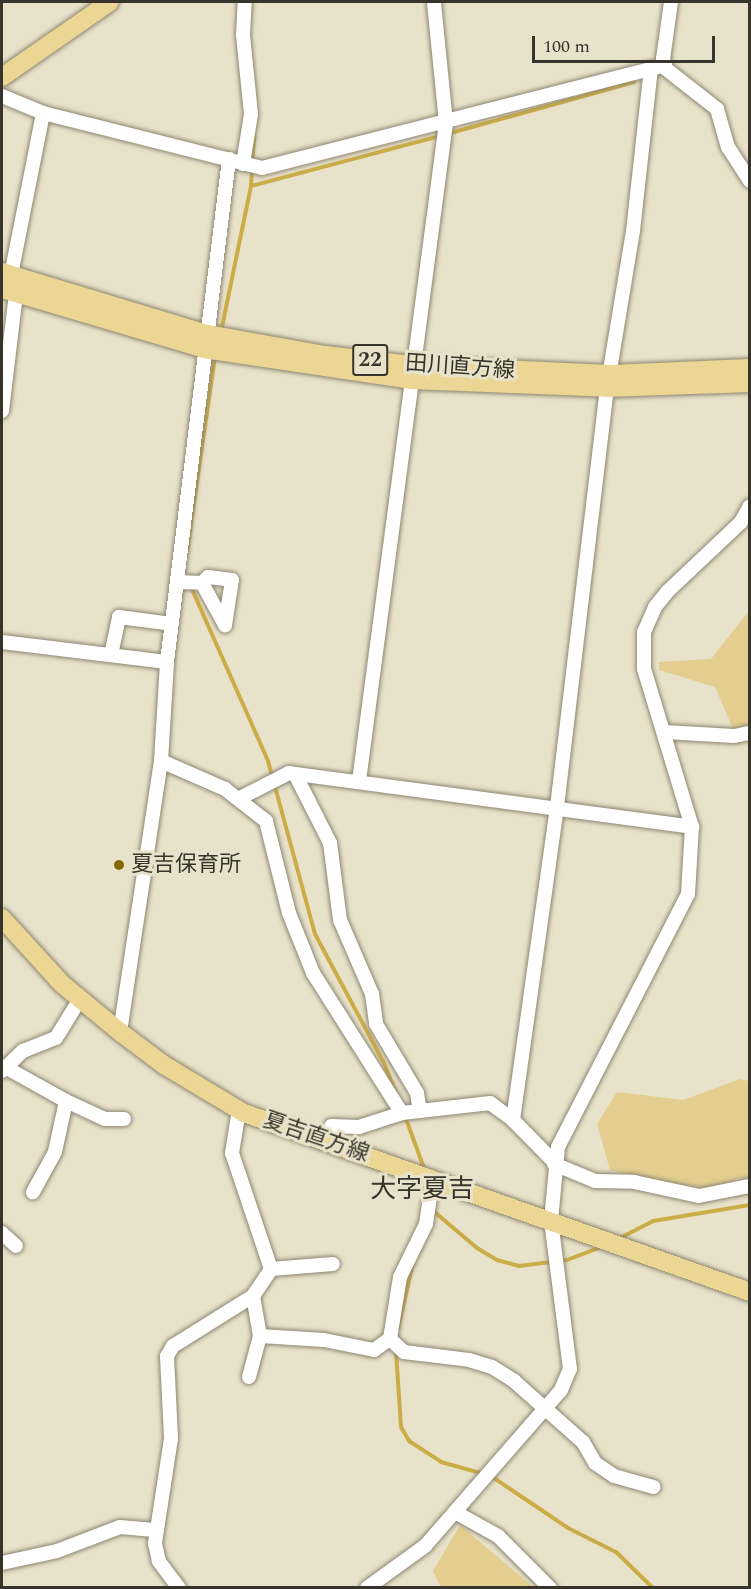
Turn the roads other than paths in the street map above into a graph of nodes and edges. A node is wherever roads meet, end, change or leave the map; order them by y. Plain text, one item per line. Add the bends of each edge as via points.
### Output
1 (110, 2) edge
2 (245, 2) edge
3 (434, 2) edge
4 (671, 2) edge
5 (660, 68) junction
6 (2, 77) edge
7 (2, 96) edge
8 (43, 113) junction
9 (446, 123) junction
10 (229, 159) junction
11 (243, 164) junction
12 (750, 182) edge
13 (8, 283) edge
14 (206, 341) junction
15 (750, 368) edge
16 (412, 372) junction
17 (609, 381) junction
18 (750, 383) edge
19 (2, 411) edge
20 (750, 506) edge
21 (177, 582) junction
22 (202, 583) dead end
23 (172, 624) junction
24 (2, 642) edge
25 (111, 655) junction
26 (167, 662) junction
27 (665, 732) junction
28 (750, 733) edge
29 (161, 761) junction
30 (295, 774) junction
31 (359, 781) junction
32 (240, 798) junction
33 (557, 807) junction
34 (692, 827) junction
35 (2, 918) edge
36 (80, 999) junction
37 (120, 1032) junction
38 (3, 1069) edge
39 (66, 1101) junction
40 (238, 1110) junction
41 (420, 1111) junction
42 (402, 1113) junction
43 (124, 1119) dead end
44 (513, 1120) junction
45 (331, 1126) dead end
46 (554, 1163) junction
47 (433, 1178) junction
48 (750, 1186) edge
49 (33, 1192) dead end
50 (551, 1221) junction
51 (2, 1233) edge
52 (16, 1246) dead end
53 (333, 1264) dead end
54 (271, 1269) junction
55 (750, 1292) edge
56 (253, 1296) junction
57 (260, 1336) junction
58 (390, 1339) junction
59 (249, 1377) dead end
60 (545, 1409) junction
61 (654, 1487) dead end
62 (455, 1512) junction
63 (157, 1530) junction
64 (2, 1563) edge
65 (179, 1587) edge
66 (367, 1587) edge
67 (550, 1587) edge

1 - 6 main road
2 - 11 street via 243,35 251,114
3 - 9 street
4 - 5 street
5 - 9 street
5 - 12 street via 717,109 728,147
5 - 17 street
7 - 8 street
8 - 10 street
8 - 13 street
9 - 11 street via 262,168
9 - 16 street
10 - 11 street
10 - 14 street
13 - 14 main road, 田川直方線 / 22
13 - 19 street
14 - 16 main road, 田川直方線 / 22
14 - 21 street
15 - 17 main road, 田川直方線 / 22
16 - 17 main road, 田川直方線 / 22
16 - 31 street
17 - 18 main road, 田川直方線 / 22
17 - 33 street
20 - 27 street via 741,522 668,591 644,632 644,669
21 - 22 street
21 - 23 street
23 - 25 street via 119,617
23 - 26 street
24 - 25 street
25 - 26 street
26 - 29 street
27 - 28 street via 734,736
27 - 34 street
29 - 32 street
29 - 37 street
30 - 31 street
30 - 32 street
30 - 41 street via 330,843 340,920 372,994 376,1024 417,1093
31 - 33 street
32 - 42 street via 266,821 286,904 313,973
33 - 34 street
33 - 44 street
34 - 46 street via 688,894 558,1147
35 - 36 main road, 夏吉直方線
36 - 37 main road, 夏吉直方線
36 - 38 street via 56,1038 23,1051
37 - 40 main road, 夏吉直方線 via 164,1065
38 - 39 street
39 - 43 street via 105,1119
39 - 49 street via 55,1152
40 - 47 main road, 夏吉直方線
40 - 54 street via 232,1153
41 - 42 street
41 - 44 street via 490,1103
42 - 45 street via 359,1128
44 - 46 street
46 - 48 street via 595,1181 634,1182 699,1196
46 - 50 street
47 - 50 main road, 夏吉直方線
47 - 58 street via 426,1224 400,1277
50 - 55 main road, 夏吉直方線
50 - 60 street via 570,1369 561,1390
51 - 52 street
53 - 54 street
54 - 56 street
56 - 57 street
56 - 63 street via 173,1346 167,1356 171,1438
57 - 58 street via 324,1340 374,1350
57 - 59 street
58 - 60 street via 404,1352 469,1360 492,1367
60 - 61 street via 583,1442 595,1463 614,1476
60 - 62 street
62 - 66 street via 425,1546
62 - 67 street via 498,1536
63 - 64 street via 120,1527 57,1551
63 - 65 street via 159,1561

